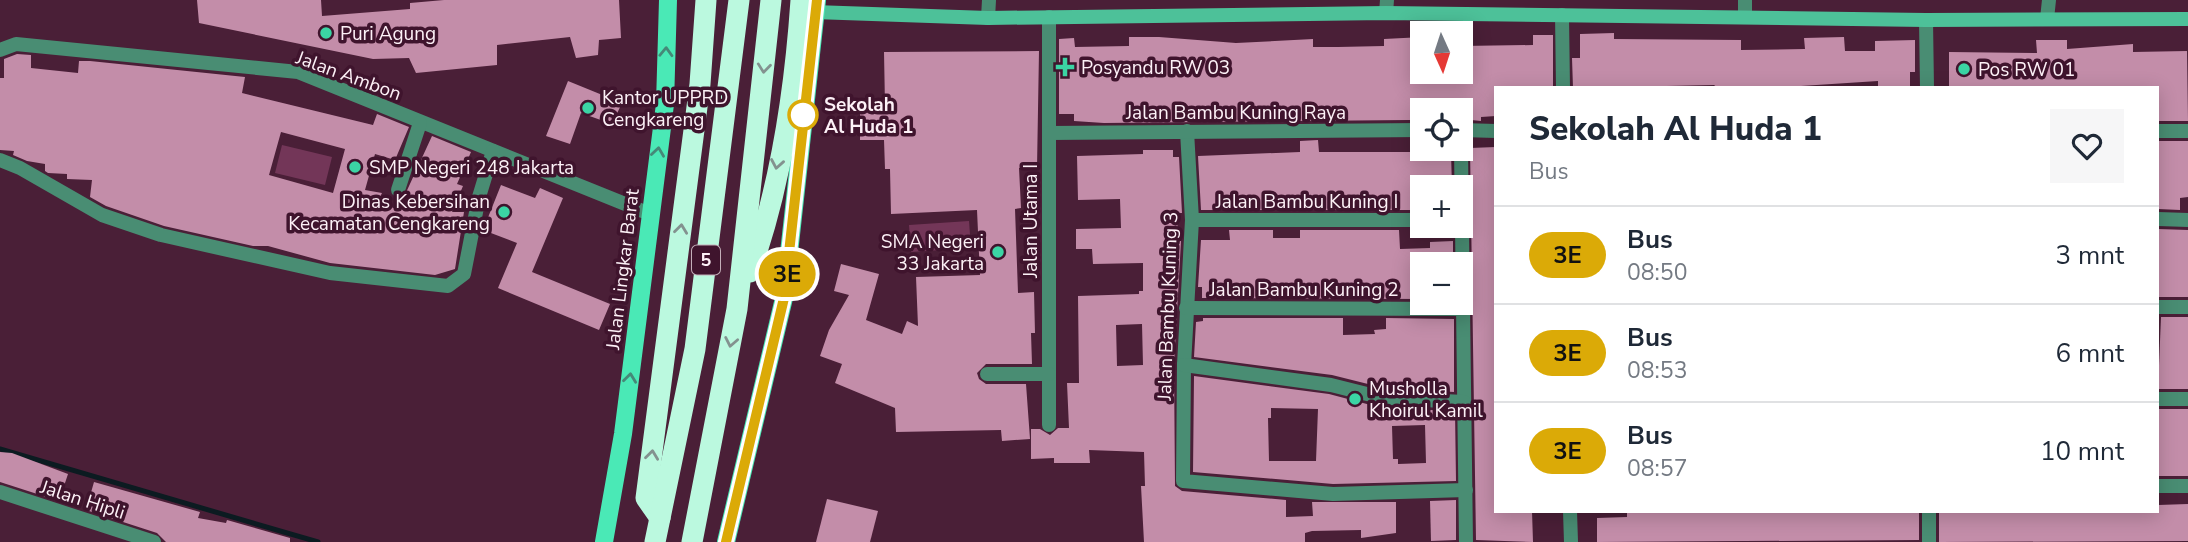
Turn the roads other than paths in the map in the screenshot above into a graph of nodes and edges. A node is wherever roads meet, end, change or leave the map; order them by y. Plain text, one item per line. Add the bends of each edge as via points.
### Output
1 (668, 0) edge
2 (706, 0) edge
3 (739, 0) edge
4 (771, 0) edge
5 (989, 0) edge
6 (1745, 0) edge
7 (2049, 0) edge
8 (811, 4) edge
9 (1386, 6) edge
10 (1562, 15) junction
11 (1049, 17) junction
12 (1745, 17) junction
13 (988, 18) junction
14 (2047, 19) junction
15 (2188, 19) edge
16 (1926, 20) junction
17 (0, 50) edge
18 (1563, 86) edge
19 (1927, 86) edge
20 (420, 123) junction
21 (1410, 130) edge
22 (1473, 130) edge
23 (1187, 131) junction
24 (1494, 131) edge
25 (2159, 131) edge
26 (2188, 131) edge
27 (1049, 134) junction
28 (493, 151) junction
29 (0, 160) edge
30 (398, 190) dead end
31 (650, 214) junction
32 (2159, 219) edge
33 (1192, 220) junction
34 (1410, 220) edge
35 (2188, 220) edge
36 (2159, 307) edge
37 (2188, 307) edge
38 (1186, 308) junction
39 (737, 309) junction
40 (1410, 309) edge
41 (1463, 315) edge
42 (1184, 365) junction
43 (986, 374) dead end
44 (1049, 374) junction
45 (2159, 399) edge
46 (2188, 399) edge
47 (1464, 402) junction
48 (1049, 425) dead end
49 (2159, 486) edge
50 (2188, 486) edge
51 (1465, 490) junction
52 (0, 492) edge
53 (1570, 513) edge
54 (1929, 513) edge
55 (660, 518) junction
56 (153, 542) edge
57 (604, 542) edge
58 (655, 542) edge
59 (692, 542) edge
60 (726, 542) edge
61 (1466, 542) edge
62 (1571, 542) edge
63 (1929, 542) edge

31 -> 1 main road, Jalan Lingkar Barat via 665,104
55 -> 2 highway via 646,498 700,84
3 - 55 highway, 5 via 695,349
4 -> 39 highway, 5
5 - 13 street
6 - 12 street
7 - 14 street
8 - 13 main road
8 -> 39 highway via 798,43 768,222
8 - 60 main road via 784,298
9 - 10 main road
9 - 11 main road
10 - 12 main road
10 - 18 street
11 - 13 main road
11 - 27 street, Jalan Utama I
12 - 16 main road
14 - 15 main road
14 - 16 main road
16 - 19 street
17 - 20 street, Jalan Ambon via 16,44 298,72
20 - 28 street, Jalan Ambon
20 - 30 street
21 - 23 street, Jalan Bambu Kuning Raya
22 - 24 street
23 - 27 street, Jalan Bambu Kuning Raya
23 - 33 street, Jalan Bambu Kuning 3
25 - 26 street
27 - 44 street, Jalan Utama I
28 - 29 street via 464,274 448,286 330,273 161,235 102,215
28 - 31 street, Jalan Ambon
57 -> 31 main road, Jalan Lingkar Barat via 623,434
32 - 35 street
33 - 34 street, Jalan Bambu Kuning I
33 - 38 street, Jalan Bambu Kuning 3
36 - 37 street
38 - 40 street, Jalan Bambu Kuning 2
38 - 42 street, Jalan Bambu Kuning 3
39 -> 59 highway, 5
41 - 47 street
42 - 47 street via 1331,385 1383,398
42 - 51 street, Jalan Bambu Kuning 3 via 1183,481 1333,494
43 - 44 street
44 - 48 street, Jalan Utama I
45 - 46 street
47 - 51 street
49 - 50 street
51 - 61 street
52 - 56 street, Jalan Hipli
53 - 62 street
54 - 63 street
55 - 58 highway, 5

